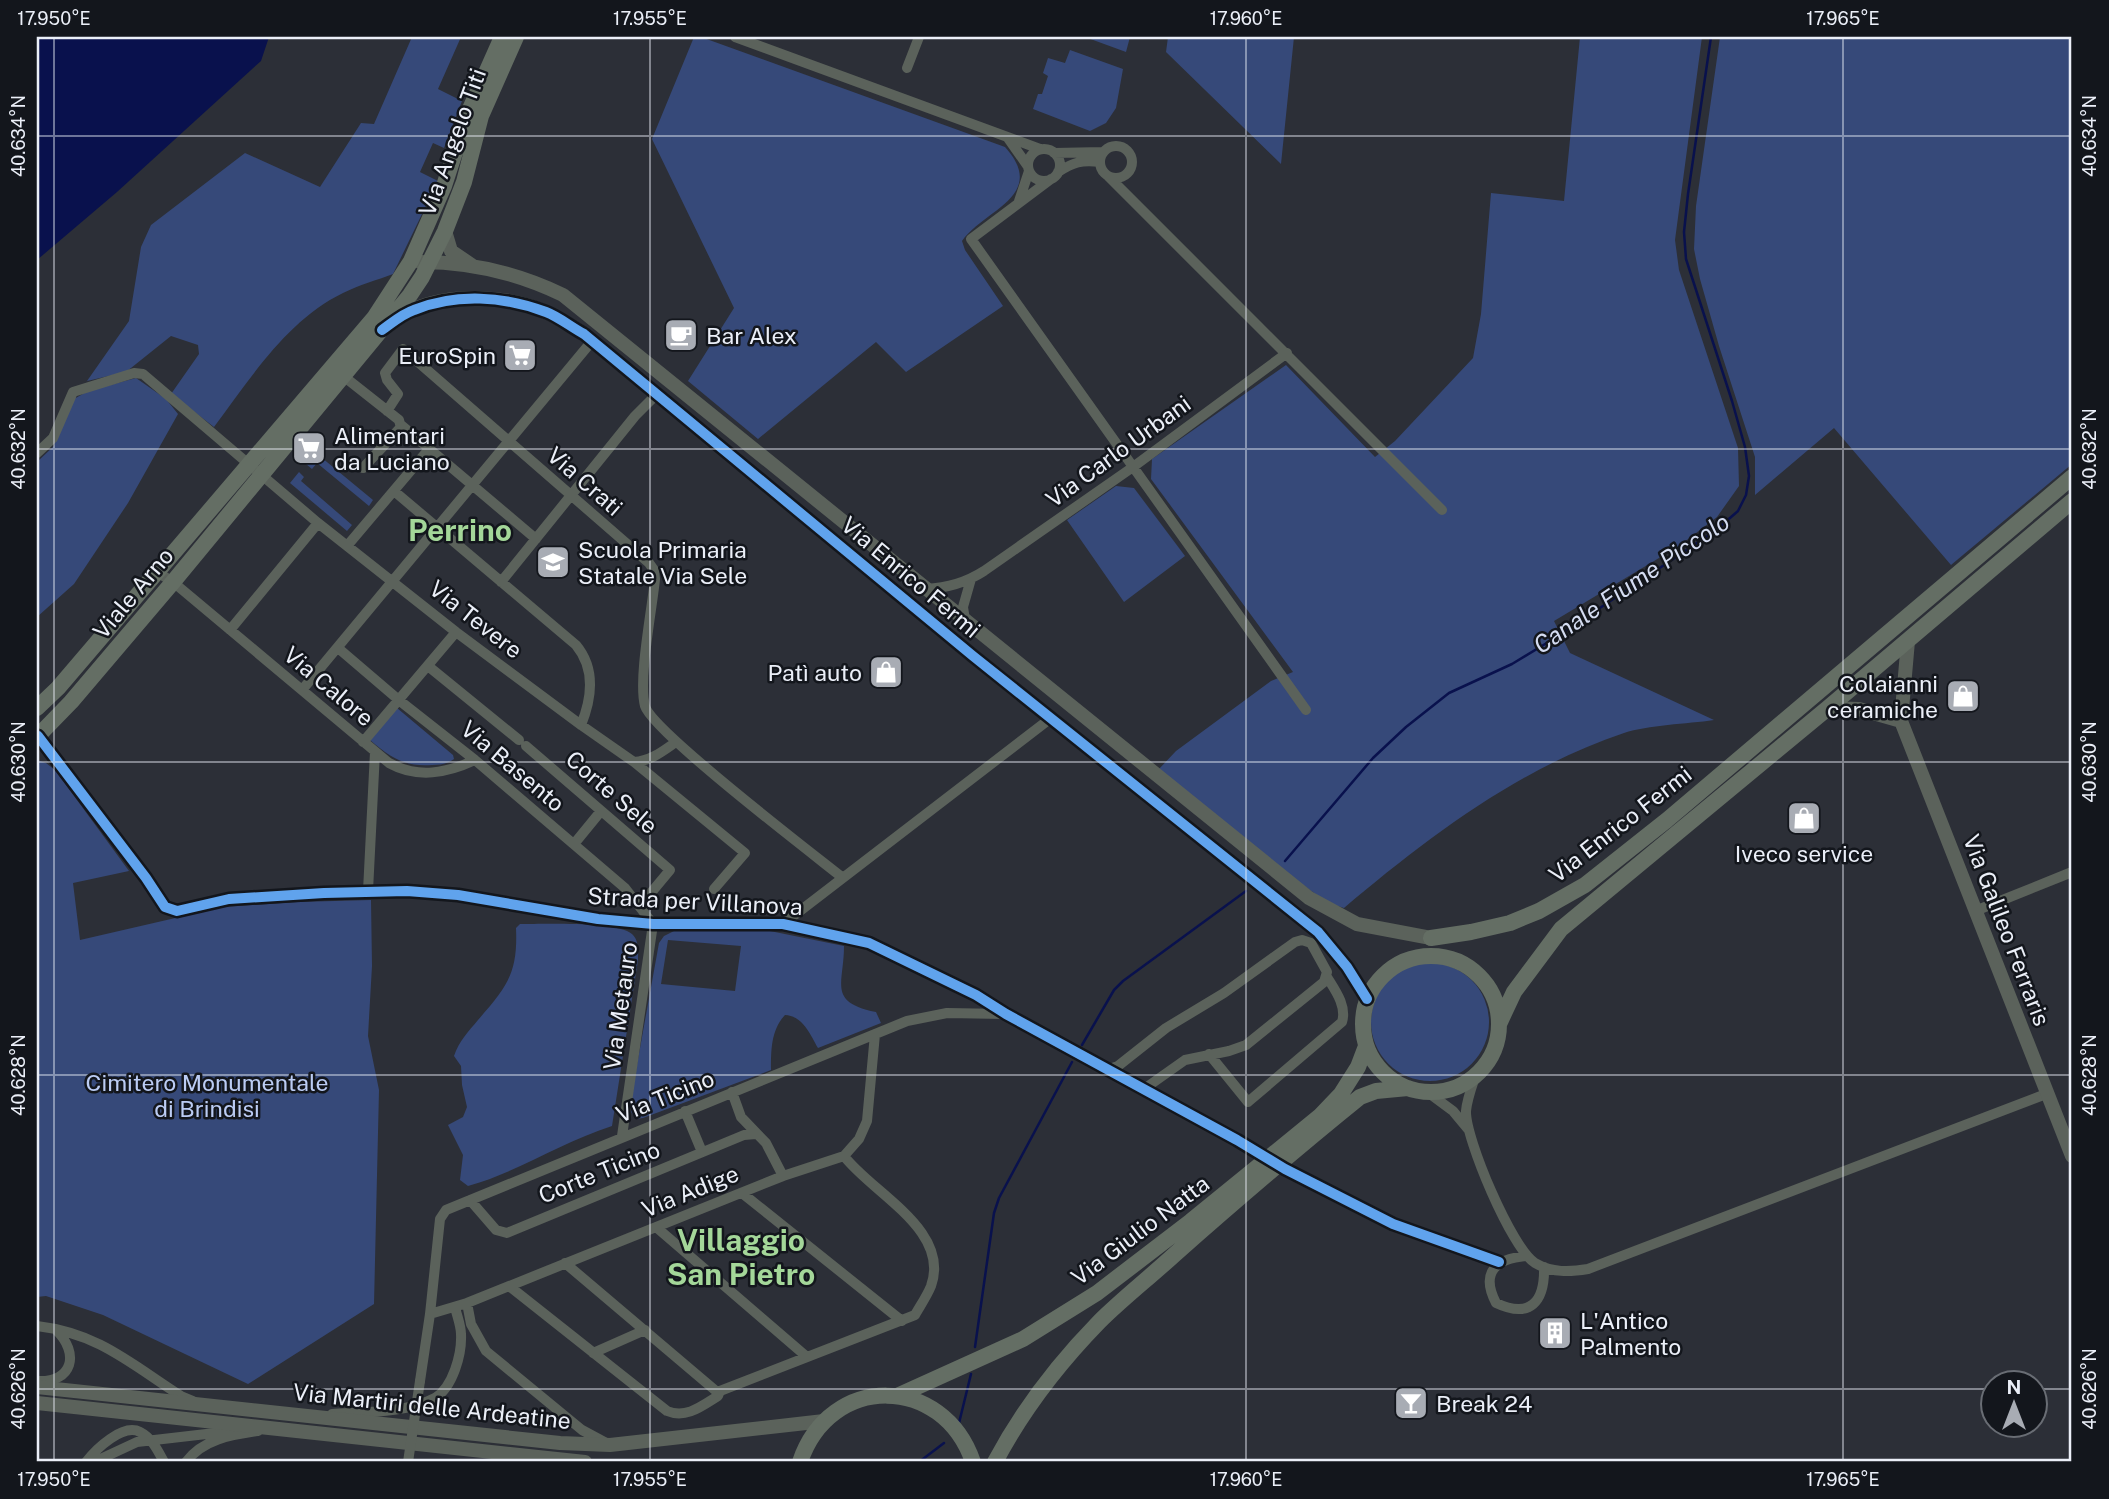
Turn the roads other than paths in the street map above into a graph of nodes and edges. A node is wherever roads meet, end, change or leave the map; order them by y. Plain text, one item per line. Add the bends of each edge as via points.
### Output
1 (502, 37) edge
2 (516, 37) edge
3 (735, 37) edge
4 (919, 37) edge
5 (907, 68) dead end
6 (1008, 138) junction
7 (1040, 149) junction
8 (1054, 153) junction
9 (1101, 157) junction
10 (1028, 168) junction
11 (1127, 173) junction
12 (1055, 176) junction
13 (1108, 176) junction
14 (1130, 196) junction
15 (1018, 204) junction
16 (445, 231) junction
17 (411, 261) junction
18 (429, 262) junction
19 (475, 267) junction
20 (382, 330) junction
21 (592, 341) junction
22 (1287, 353) junction
23 (342, 375) junction
24 (657, 394) junction
25 (387, 411) junction
26 (401, 425) junction
27 (509, 443) junction
28 (429, 449) junction
29 (37, 453) edge
30 (1133, 467) junction
31 (363, 468) dead end
32 (254, 469) junction
33 (2072, 477) edge
34 (471, 485) junction
35 (394, 491) junction
36 (570, 496) junction
37 (2072, 501) edge
38 (1442, 510) dead end
39 (318, 523) junction
40 (438, 527) junction
41 (536, 539) junction
42 (347, 546) junction
43 (158, 572) junction
44 (971, 579) junction
45 (173, 582) junction
46 (394, 582) junction
47 (502, 582) junction
48 (926, 589) junction
49 (965, 620) junction
50 (230, 630) junction
51 (456, 632) junction
52 (1908, 641) junction
53 (338, 648) junction
54 (429, 666) junction
55 (302, 690) junction
56 (400, 701) junction
57 (37, 708) edge
58 (1828, 708) junction
59 (1306, 710) dead end
60 (1051, 718) junction
61 (1901, 721) junction
62 (581, 725) junction
63 (37, 737) edge
64 (363, 742) junction
65 (676, 742) junction
66 (375, 752) junction
67 (475, 760) junction
68 (634, 762) junction
69 (601, 811) junction
70 (574, 844) junction
71 (2072, 872) edge
72 (843, 878) junction
73 (714, 889) dead end
74 (368, 891) junction
75 (640, 906) junction
76 (1975, 911) junction
77 (653, 924) junction
78 (783, 924) junction
79 (1431, 938) junction
80 (1412, 958) junction
81 (1453, 959) junction
82 (1326, 977) junction
83 (1367, 999) junction
84 (1006, 1014) junction
85 (1500, 1022) junction
86 (875, 1034) junction
87 (1366, 1046) junction
88 (1209, 1054) junction
89 (1107, 1070) junction
90 (1476, 1074) junction
91 (1408, 1088) junction
92 (1143, 1089) junction
93 (1426, 1091) junction
94 (732, 1092) junction
95 (2046, 1094) junction
96 (685, 1111) junction
97 (1470, 1132) junction
98 (756, 1134) junction
99 (622, 1136) junction
100 (1258, 1152) dead end
101 (702, 1153) junction
102 (844, 1156) junction
103 (2072, 1156) edge
104 (1285, 1169) dead end
105 (783, 1176) junction
106 (742, 1193) junction
107 (470, 1200) junction
108 (656, 1227) junction
109 (1526, 1256) junction
110 (1499, 1262) junction
111 (565, 1264) junction
112 (1544, 1267) junction
113 (509, 1286) junction
114 (467, 1303) junction
115 (455, 1307) junction
116 (430, 1314) junction
117 (902, 1321) junction
118 (37, 1326) edge
119 (54, 1328) junction
120 (645, 1331) junction
121 (593, 1353) junction
122 (807, 1357) junction
123 (37, 1381) edge
124 (37, 1387) edge
125 (720, 1391) junction
126 (897, 1396) junction
127 (37, 1403) edge
128 (204, 1405) junction
129 (267, 1413) junction
130 (824, 1421) junction
131 (269, 1429) junction
132 (231, 1434) junction
133 (151, 1440) junction
134 (610, 1445) junction
135 (86, 1462) edge
136 (94, 1462) edge
137 (164, 1462) edge
138 (186, 1462) edge
139 (408, 1462) edge
140 (585, 1462) edge
141 (800, 1462) edge
142 (973, 1462) edge
143 (995, 1462) edge

1 - 17 main road, Via Angelo Titi
2 - 16 main road, Via Angelo Titi via 481,117
3 - 6 street
4 - 5 street
6 - 7 street
6 - 10 street
7 - 8 street
7 - 10 street via 1031,155
8 - 9 street
8 - 12 street via 1060,162
9 - 11 street via 1112,146 1126,150 1132,159
9 - 12 street via 1073,162
9 - 13 street
10 - 12 street via 1041,181
10 - 15 street
11 - 13 street via 1118,178
11 - 14 street
12 - 15 street
13 - 14 street
14 - 22 street
15 - 30 street via 971,239
16 - 18 main road, Via Angelo Titi
16 - 19 street, Via Enrico Fermi via 451,251
17 - 18 street, Via Enrico Fermi
17 - 32 main road, Viale Arno via 374,318
18 - 19 street, Via Enrico Fermi
18 - 20 main road, Viale Arno
19 - 48 street, Via Enrico Fermi via 534,280 564,295
20 - 21 street, Via Enrico Fermi via 411,311 437,303 485,299 549,313
20 - 23 main road, Viale Arno
21 - 24 street, Via Enrico Fermi
21 - 27 street
22 - 30 street, Via Carlo Urbani
22 - 38 street
23 - 25 street
23 - 32 main road, Viale Arno
24 - 36 street
24 - 60 street, Via Enrico Fermi
25 - 26 street
25 - 27 street, Via Crati via 398,394 385,373 403,349
26 - 28 street
26 - 31 street
27 - 34 street
27 - 36 street, Via Crati
28 - 34 street
28 - 35 street
29 - 32 street, Via Tevere via 53,438 73,392 134,373 143,374
30 - 44 street, Via Carlo Urbani
30 - 59 street
32 - 39 street, Via Tevere
32 - 43 main road, Viale Arno
32 - 45 main road, Viale Arno
33 - 79 main road, Via Enrico Fermi via 1585,885 1510,923
34 - 40 street
34 - 41 street
35 - 40 street
35 - 42 street
36 - 41 street
36 - 65 street, Via Crati via 654,570 642,685 646,709
37 - 52 main road, Via Enrico Fermi
39 - 42 street, Via Tevere
39 - 50 street
40 - 46 street
40 - 47 street
41 - 47 street
42 - 46 street, Via Tevere
43 - 45 street, Via Calore
43 - 57 main road, Viale Arno
44 - 48 street, Via Carlo Urbani
44 - 49 street via 963,607
45 - 50 street, Via Calore
45 - 63 main road, Viale Arno
46 - 51 street, Via Tevere
46 - 53 street
47 - 62 street via 584,655 589,665 590,703
48 - 49 street, Via Enrico Fermi
49 - 79 street, Via Enrico Fermi via 1309,898 1357,924
50 - 55 street, Via Calore
51 - 54 street
51 - 62 street, Via Tevere
52 - 58 main road, Via Enrico Fermi
52 - 61 street
53 - 55 street
53 - 56 street, Via Basento
54 - 56 street
54 - 69 street, Corte Sele
55 - 64 street, Via Calore
56 - 64 street
56 - 67 street, Via Basento
58 - 61 street via 1859,709
58 - 85 main road, Via Enrico Fermi via 1561,929 1514,992
60 - 72 street
60 - 83 street, Via Enrico Fermi via 1318,932
61 - 76 street, Via Galileo Ferraris
62 - 68 street, Via Tevere
63 - 74 street, Strada per Villanova via 165,907 177,911 229,899
64 - 66 street, Via Calore
65 - 68 street via 653,757
65 - 72 street, Via Crati
66 - 67 street, Via Calore via 401,770 413,772 453,770
66 - 74 street
67 - 70 street, Via Basento
68 - 73 street, Via Tevere via 745,853
69 - 70 street
69 - 75 street, Corte Sele via 670,870
70 - 75 street, Via Basento
71 - 76 street
72 - 78 street
74 - 77 street, Strada per Villanova via 458,895
75 - 77 street, Via Basento
76 - 95 street, Via Galileo Ferraris
77 - 78 street, Strada per Villanova
77 - 99 street, Via Metauro
78 - 84 street, Strada per Villanova via 869,943
79 - 80 main road
79 - 81 main road
80 - 81 main road via 1433,955
80 - 83 main road via 1393,967
81 - 85 main road via 1486,983
82 - 88 street via 1246,1045
82 - 88 street via 1341,1002 1342,1022 1248,1102
82 - 89 street via 1311,943 1295,942
83 - 87 main road via 1363,1022
84 - 86 street, Via Ticino via 947,1013 907,1021
84 - 89 street, Strada per Villanova
85 - 90 main road via 1497,1043
86 - 94 street, Via Ticino
86 - 102 street via 867,1121
87 - 91 main road via 1376,1064
87 - 126 main road, Via Giulio Natta via 1358,1068 1320,1116 1097,1293 1023,1339
88 - 92 street via 1185,1059
89 - 92 street, Strada per Villanova
90 - 93 main road via 1454,1088
90 - 97 street via 1466,1112
91 - 93 main road
91 - 143 main road, Via Giulio Natta via 1360,1097 1100,1321 1034,1398
92 - 100 street, Strada per Villanova
93 - 97 street via 1453,1111
94 - 96 street, Via Ticino
94 - 98 street via 741,1117
95 - 103 street, Via Galileo Ferraris
95 - 112 street via 1588,1269
96 - 99 street, Via Ticino
96 - 101 street
97 - 109 street via 1499,1211
98 - 101 street, Corte Ticino
98 - 105 street via 766,1143
99 - 107 street, Via Ticino
101 - 107 street, Corte Ticino via 507,1233 496,1230
102 - 105 street, Via Adige
102 - 117 street via 916,1224 929,1243 932,1284 915,1315
104 - 110 street via 1393,1224
105 - 106 street, Via Adige
106 - 108 street, Via Adige
106 - 117 street
107 - 116 street, Via Ticino via 446,1210 440,1219
108 - 111 street, Via Adige
108 - 122 street
109 - 110 street
109 - 112 street
110 - 112 street via 1490,1290 1496,1303 1518,1310 1530,1308 1541,1295
111 - 113 street, Via Adige
111 - 120 street
113 - 114 street, Via Adige
113 - 121 street
114 - 115 street, Via Adige
114 - 134 street via 471,1324 486,1351 582,1430
115 - 116 street, Via Adige
115 - 129 street via 461,1334 457,1363 446,1388 435,1398 397,1410
116 - 139 street, bridge
117 - 122 street
118 - 119 street
119 - 123 street via 69,1346 71,1359 67,1371 57,1379
119 - 128 street via 93,1339 181,1396
120 - 121 street
120 - 125 street
121 - 125 street via 677,1415 696,1409
122 - 125 street
124 - 128 street, Via Martiri delle Ardeatine
126 - 130 main road via 845,1405
126 - 142 main road via 925,1404 949,1420
127 - 131 street, Via Martiri delle Ardeatine
128 - 129 street, Via Martiri delle Ardeatine
129 - 134 street, Via Martiri delle Ardeatine
130 - 134 street, Via Martiri delle Ardeatine
130 - 141 main road
131 - 132 street
131 - 140 street, Via Martiri delle Ardeatine
132 - 133 street
132 - 138 street via 193,1452
133 - 135 street via 139,1430 128,1431 107,1440
133 - 136 street
133 - 137 street

